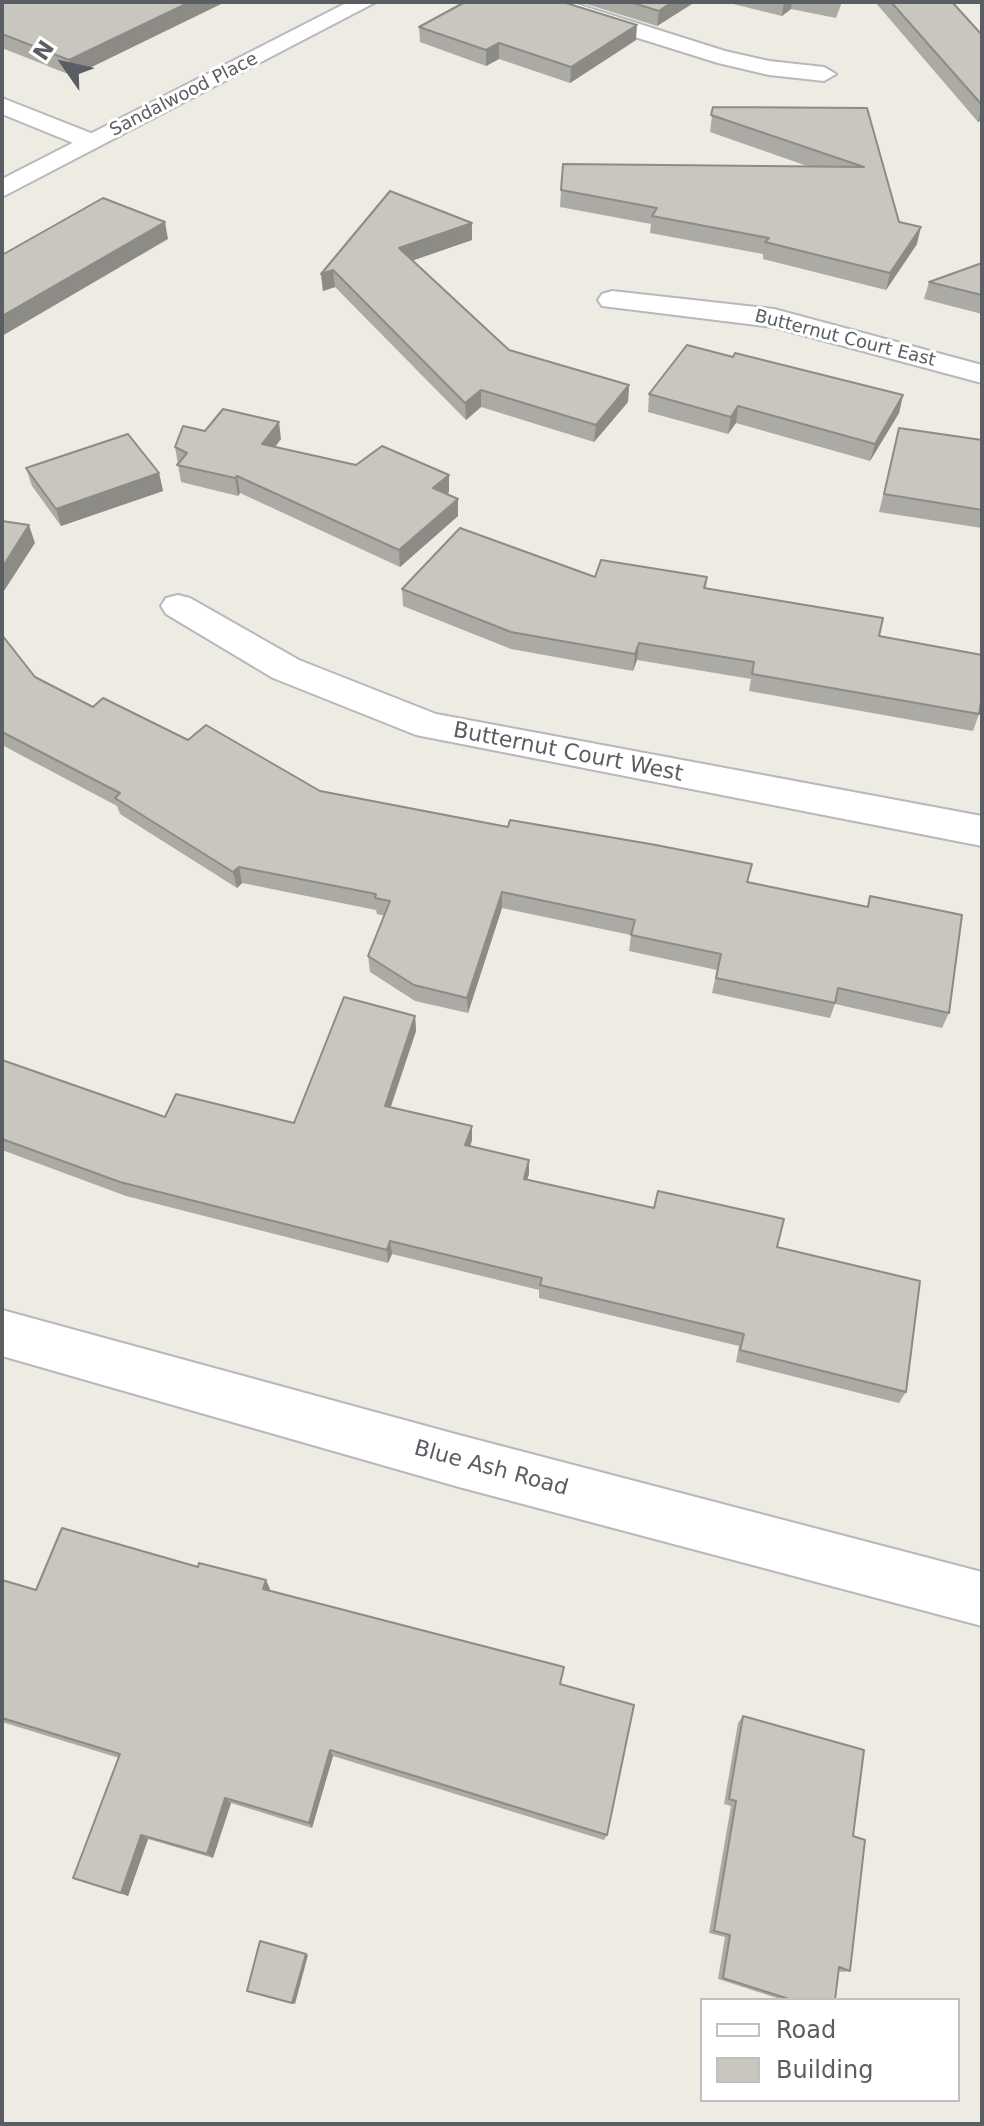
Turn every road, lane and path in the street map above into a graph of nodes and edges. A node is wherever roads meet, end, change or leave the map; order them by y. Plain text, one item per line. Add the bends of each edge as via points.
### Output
1 (365, 2) edge
2 (547, 2) edge
3 (824, 74) dead end
4 (2, 105) edge
5 (92, 142) junction
6 (2, 189) edge
7 (612, 300) dead end
8 (982, 374) edge
9 (178, 606) dead end
10 (982, 831) edge
11 (2, 1333) edge
12 (982, 1599) edge

1 - 5 street, Sandalwood Place
2 - 3 street via 718,56
4 - 5 street
5 - 6 street, Sandalwood Place
7 - 8 street, Butternut Court East via 774,318
9 - 10 street, Butternut Court West via 286,669 429,726
11 - 12 street, Blue Ash Road

